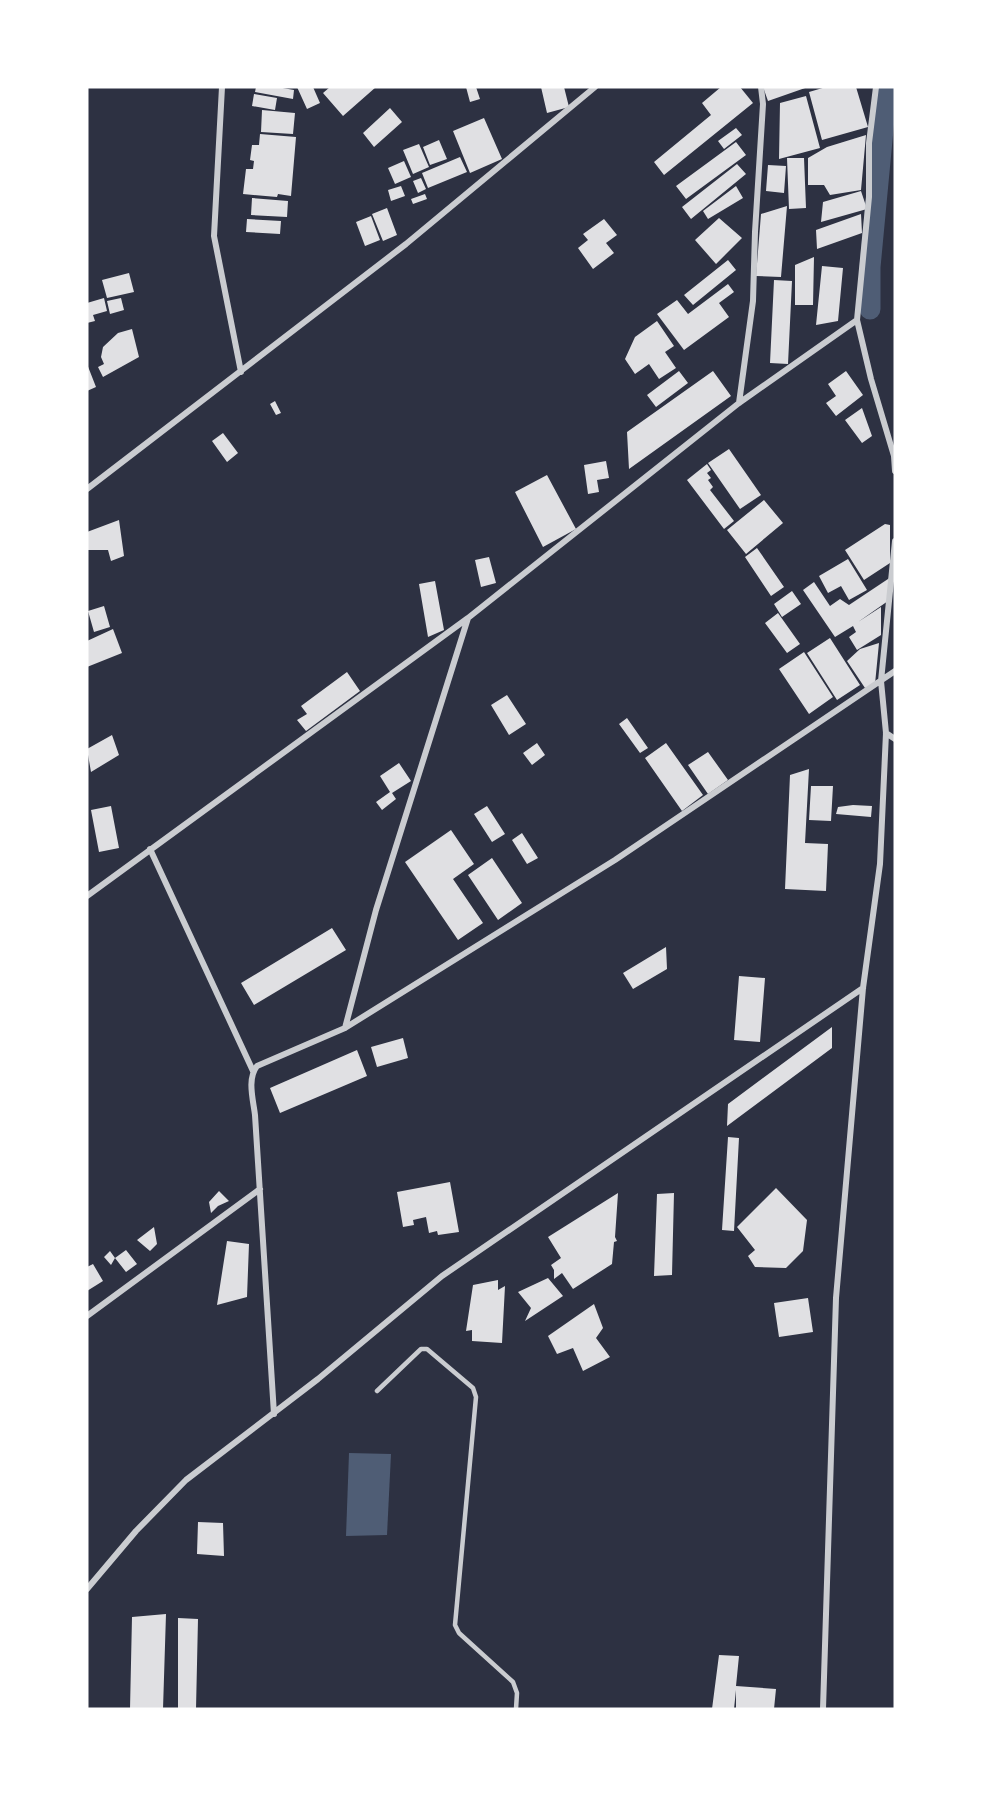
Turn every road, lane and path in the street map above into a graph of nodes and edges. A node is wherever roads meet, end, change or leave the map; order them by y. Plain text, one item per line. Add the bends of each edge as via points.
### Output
1 (222, 87) edge
2 (595, 87) edge
3 (761, 87) edge
4 (876, 87) edge
5 (857, 320) junction
6 (241, 372) junction
7 (739, 403) junction
8 (895, 471) edge
9 (87, 489) edge
10 (895, 541) edge
11 (468, 618) junction
12 (895, 671) edge
13 (881, 681) junction
14 (886, 733) junction
15 (895, 739) edge
16 (150, 849) junction
17 (87, 896) edge
18 (863, 988) junction
19 (345, 1028) junction
20 (253, 1071) junction
21 (260, 1190) junction
22 (87, 1316) edge
23 (378, 1391) dead end
24 (274, 1414) junction
25 (87, 1589) edge
26 (516, 1709) edge
27 (823, 1709) edge

1 - 6 street via 214,236
2 - 6 street via 406,244
3 - 7 street via 753,301
4 - 5 street
5 - 7 street
5 - 8 street
6 - 9 street
7 - 11 street
10 - 13 street
11 - 16 street
11 - 19 street via 376,910
12 - 13 street
13 - 14 street
13 - 19 street via 615,860
14 - 15 street
14 - 18 street via 880,864
16 - 17 street
16 - 20 street
18 - 24 street via 442,1276
18 - 27 street via 836,1298
19 - 20 street
20 - 21 street
21 - 22 street
21 - 24 street
23 - 26 lane via 421,1349 427,1349 473,1388 476,1397 455,1625 513,1682
24 - 25 street via 186,1480

